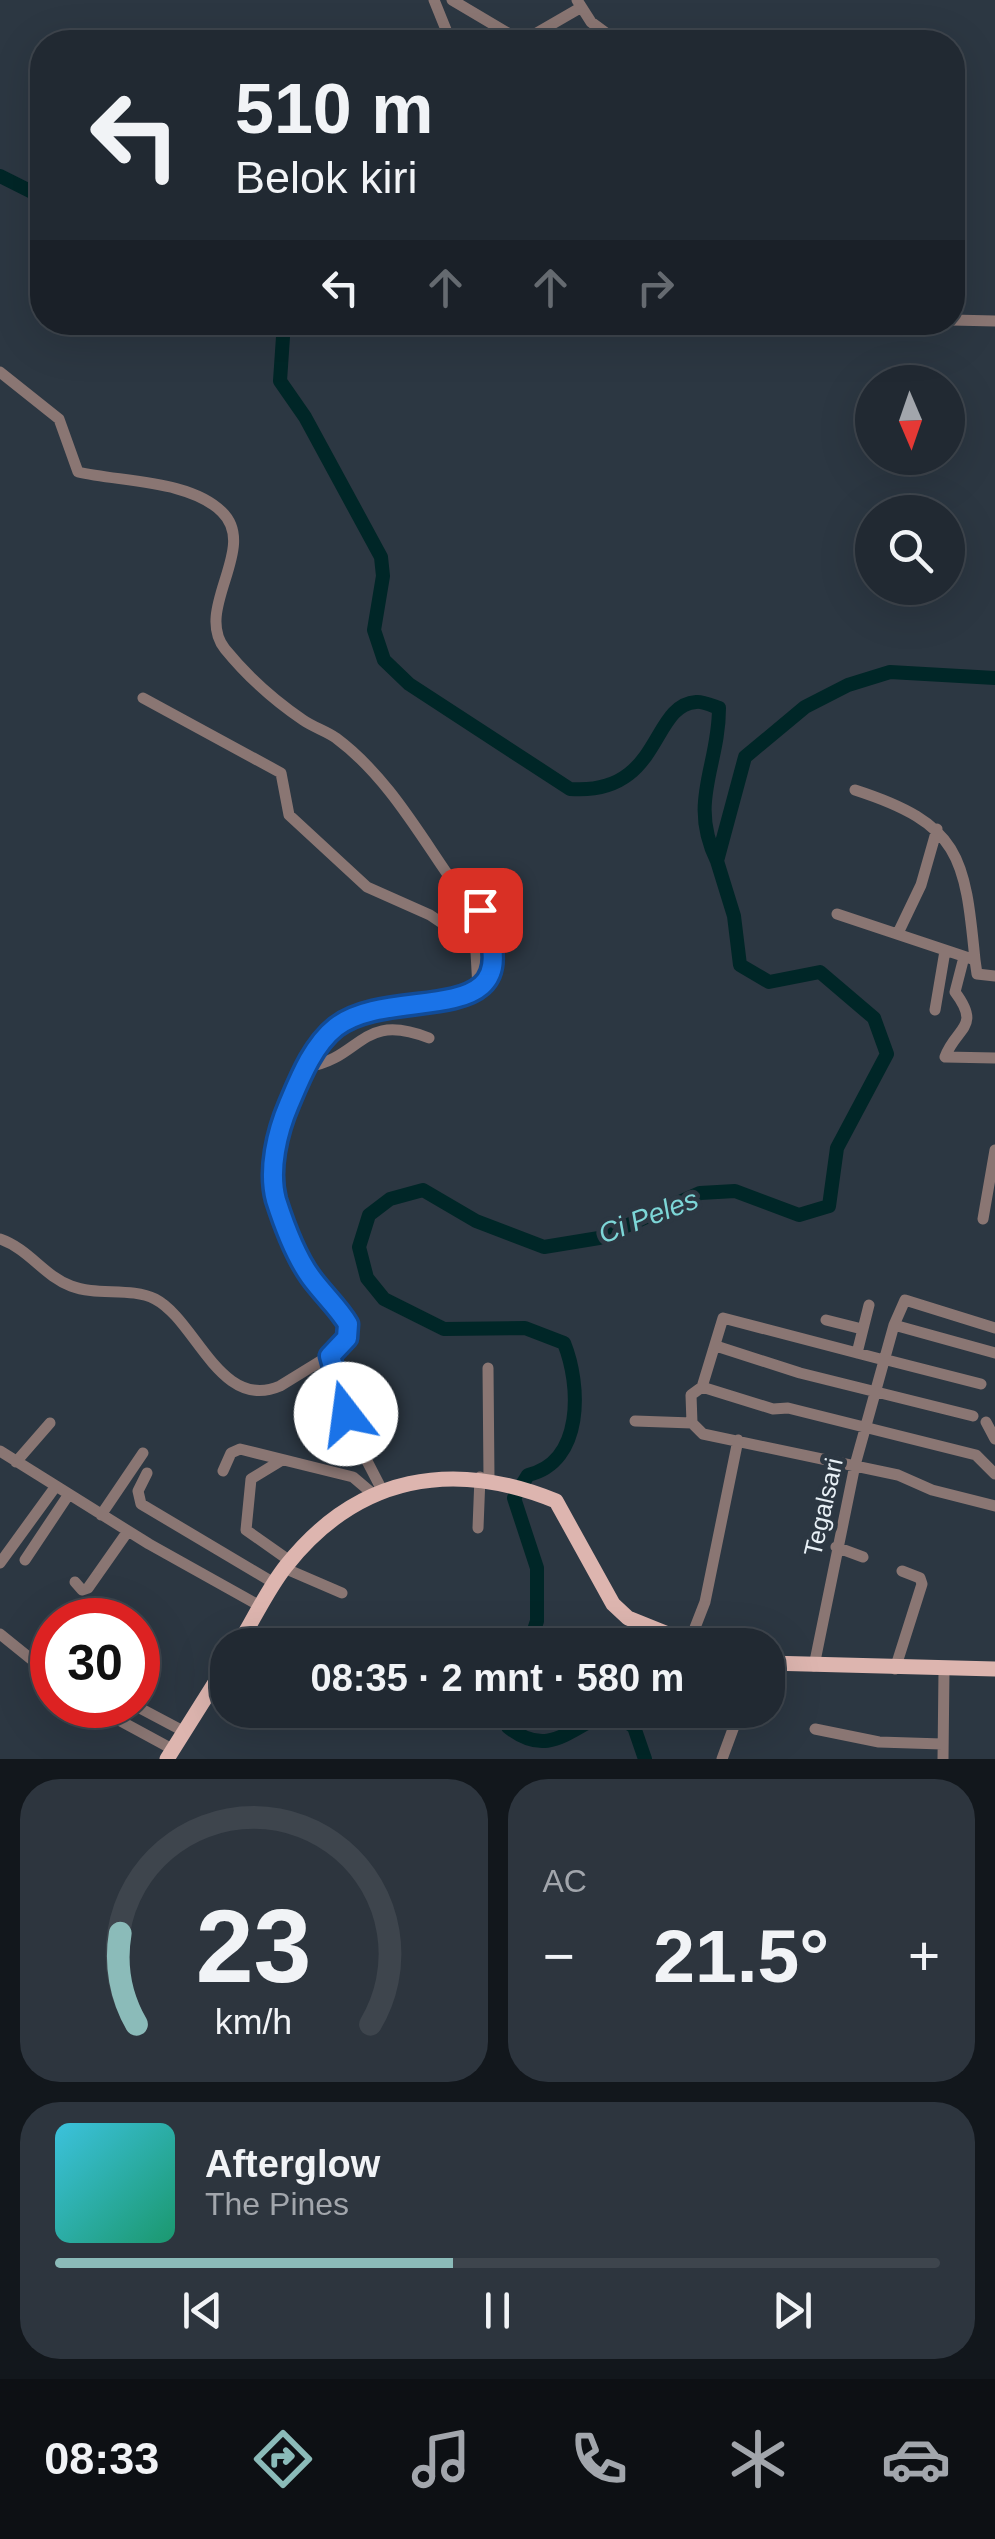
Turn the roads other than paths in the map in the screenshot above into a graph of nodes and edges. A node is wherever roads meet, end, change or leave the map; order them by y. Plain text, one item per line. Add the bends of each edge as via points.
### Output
1 (434, 0) edge
2 (452, 0) edge
3 (578, 4) edge
4 (445, 30) edge
5 (503, 30) edge
6 (541, 30) edge
7 (605, 30) edge
8 (965, 321) edge
9 (995, 322) edge
10 (0, 372) edge
11 (143, 698) dead end
12 (855, 790) dead end
13 (937, 829) junction
14 (837, 914) dead end
15 (898, 933) junction
16 (945, 951) junction
17 (969, 958) junction
18 (990, 975) edge
19 (478, 989) junction
20 (935, 1010) dead end
21 (429, 1038) dead end
22 (995, 1058) edge
23 (307, 1067) junction
24 (995, 1150) edge
25 (984, 1219) dead end
26 (0, 1240) edge
27 (868, 1305) dead end
28 (826, 1320) dead end
29 (894, 1326) junction
30 (995, 1328) edge
31 (862, 1330) junction
32 (716, 1346) junction
33 (857, 1353) junction
34 (995, 1353) edge
35 (330, 1356) junction
36 (885, 1360) junction
37 (488, 1368) dead end
38 (981, 1384) dead end
39 (702, 1387) junction
40 (876, 1392) junction
41 (973, 1416) dead end
42 (635, 1421) dead end
43 (986, 1422) dead end
44 (50, 1423) dead end
45 (692, 1424) junction
46 (866, 1429) junction
47 (995, 1438) edge
48 (738, 1440) junction
49 (0, 1451) edge
50 (143, 1453) dead end
51 (282, 1460) junction
52 (16, 1462) junction
53 (855, 1465) junction
54 (224, 1470) dead end
55 (146, 1473) dead end
56 (995, 1474) edge
57 (490, 1479) junction
58 (56, 1486) junction
59 (378, 1492) junction
60 (68, 1494) junction
61 (995, 1506) edge
62 (101, 1515) junction
63 (478, 1528) dead end
64 (128, 1531) junction
65 (836, 1547) junction
66 (863, 1558) dead end
67 (25, 1560) dead end
68 (0, 1563) edge
69 (287, 1564) junction
70 (902, 1570) dead end
71 (74, 1582) dead end
72 (274, 1583) junction
73 (342, 1593) dead end
74 (260, 1606) junction
75 (248, 1628) edge
76 (653, 1628) edge
77 (697, 1628) edge
78 (0, 1634) edge
79 (30, 1658) edge
80 (785, 1664) edge
81 (814, 1666) junction
82 (895, 1669) junction
83 (995, 1669) edge
84 (944, 1670) junction
85 (210, 1692) edge
86 (160, 1718) edge
87 (128, 1728) edge
88 (733, 1728) edge
89 (815, 1729) dead end
90 (186, 1732) junction
91 (942, 1744) junction
92 (171, 1755) edge
93 (722, 1759) edge
94 (943, 1759) edge

1 - 4 street
2 - 5 street
3 - 6 street
3 - 7 street
8 - 9 street
10 - 19 street via 59,419 78,472 179,491 229,520 232,542 216,609 224,648 271,696 334,736 375,776 472,899 492,946 490,976
11 - 19 street via 281,773 289,815 367,887 470,942
12 - 13 street via 912,811
13 - 15 street
13 - 17 street via 966,885
14 - 15 street
15 - 16 street
16 - 17 street
16 - 20 street
17 - 18 street via 975,972
17 - 22 street via 956,992 968,1016 945,1057
19 - 23 street via 457,1000 394,1006 350,1020 335,1028
21 - 23 street via 400,1028 378,1030 331,1062
23 - 35 street via 280,1124 272,1179 305,1268 348,1324 347,1338
24 - 25 street
26 - 35 street via 70,1286 158,1300 212,1362 246,1389 270,1390
27 - 31 street
28 - 31 street
29 - 30 street via 905,1300
29 - 34 street
29 - 36 street, Tegalsari
31 - 33 street
32 - 33 street via 728,1316
32 - 39 street
32 - 40 street
33 - 36 street
35 - 59 street
36 - 38 street
36 - 40 street, Tegalsari
37 - 57 street
39 - 45 street via 691,1395
39 - 46 street
40 - 41 street
40 - 46 street, Tegalsari
42 - 45 street
43 - 47 street
44 - 52 street
45 - 48 street via 703,1434
46 - 53 street, Tegalsari
46 - 56 street via 976,1456
48 - 53 street
48 - 77 street
49 - 52 street
50 - 62 street
51 - 54 street via 235,1450
51 - 59 street via 353,1476
51 - 69 street via 251,1479 246,1530
52 - 58 street
53 - 61 street
53 - 65 street, Tegalsari
55 - 72 street via 138,1491 141,1504
57 - 59 main road via 432,1478
57 - 63 street
57 - 76 main road via 563,1507 613,1604
58 - 60 street
58 - 68 street
59 - 69 main road via 338,1517
60 - 62 street
60 - 67 street
62 - 64 street
64 - 71 street via 88,1588
64 - 74 street
65 - 66 street
65 - 81 street, Tegalsari
69 - 72 main road
69 - 73 street
70 - 82 street via 922,1584
72 - 74 main road
74 - 75 main road
78 - 79 street
80 - 81 main road
81 - 82 main road
82 - 84 main road
83 - 84 main road
84 - 91 street
85 - 90 main road
86 - 90 street
87 - 92 street
88 - 93 street
89 - 91 street via 879,1742
90 - 92 main road
91 - 94 street

